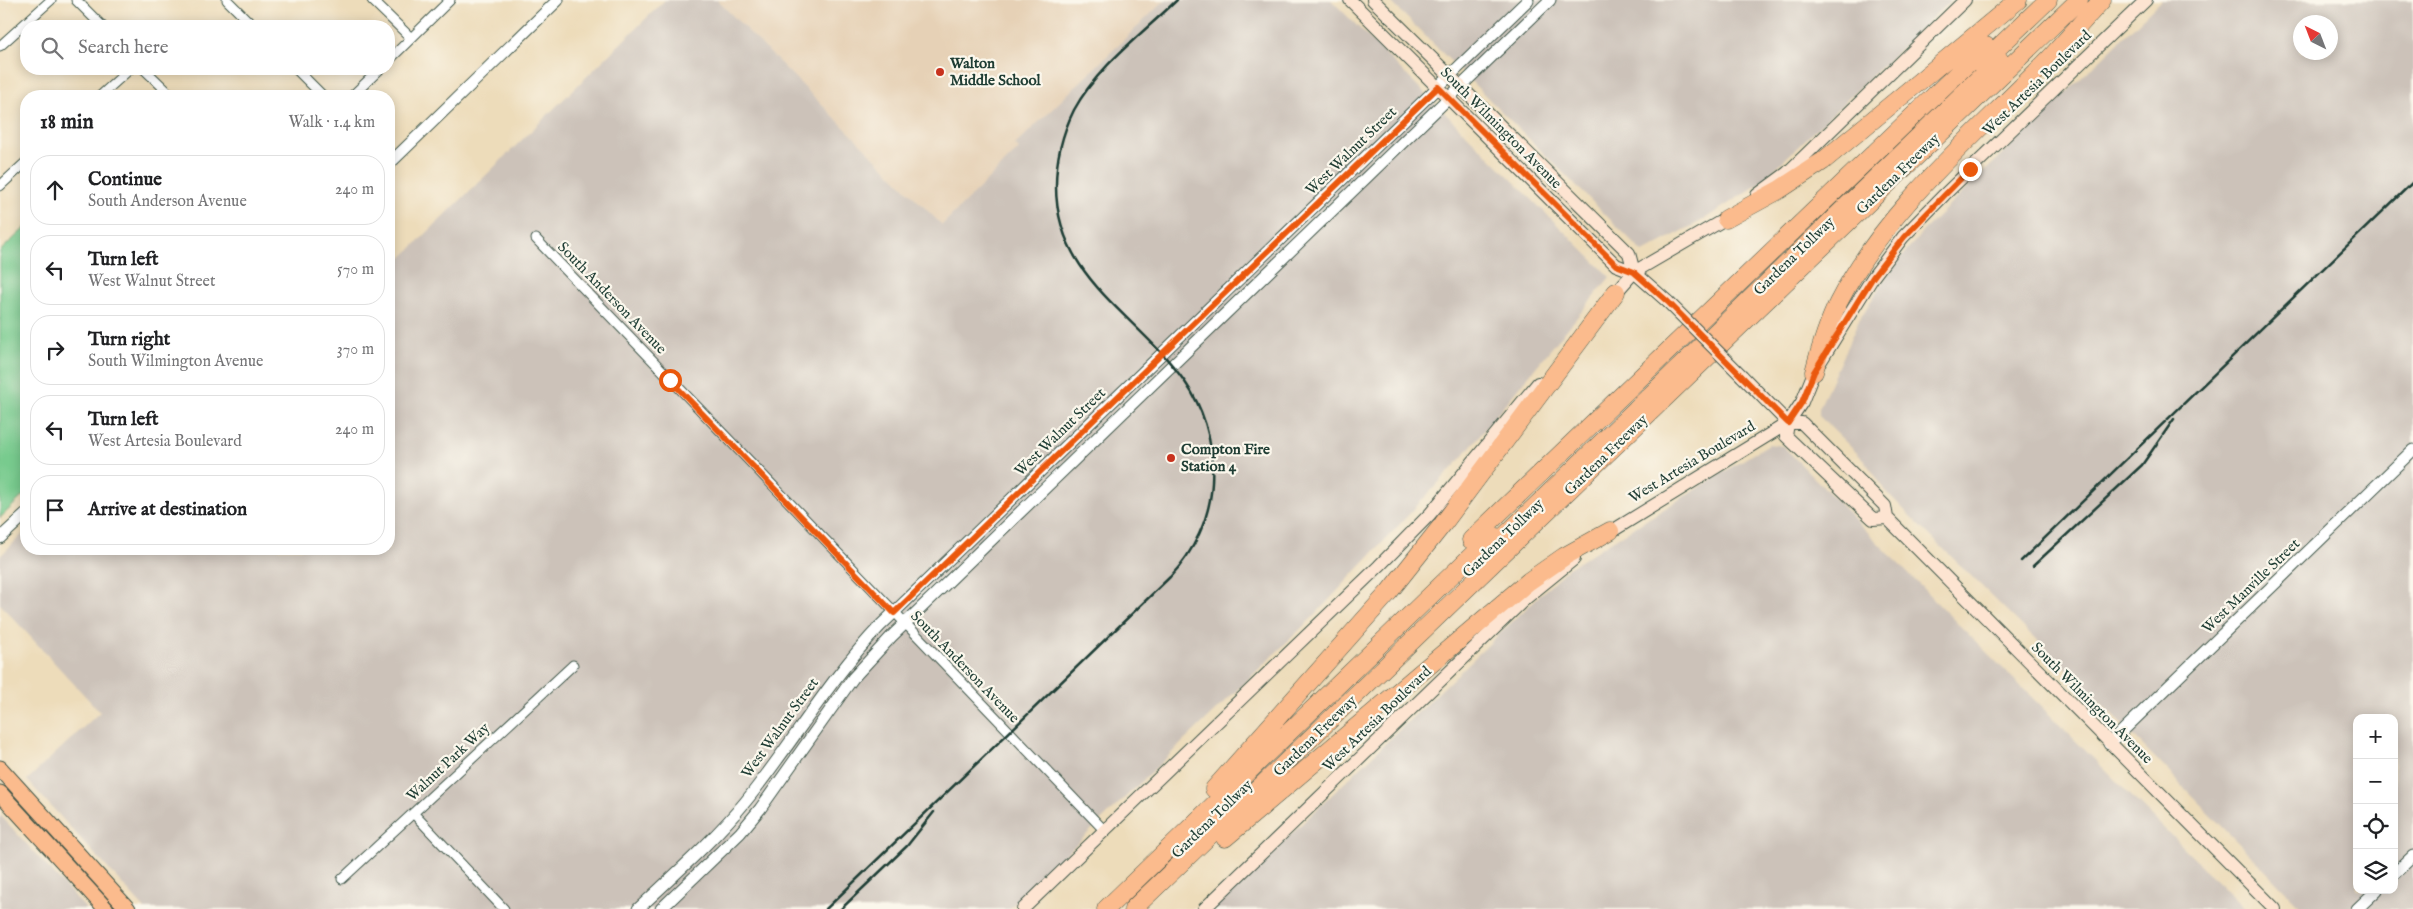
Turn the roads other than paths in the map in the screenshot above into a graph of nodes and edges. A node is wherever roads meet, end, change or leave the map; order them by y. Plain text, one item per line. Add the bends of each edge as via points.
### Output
1 (52, 0) edge
2 (76, 0) edge
3 (227, 0) edge
4 (372, 0) edge
5 (450, 0) edge
6 (558, 0) edge
7 (1350, 0) edge
8 (1373, 0) edge
9 (1528, 0) edge
10 (1550, 0) edge
11 (1965, 0) edge
12 (2018, 0) edge
13 (2035, 0) edge
14 (2048, 0) edge
15 (2062, 0) edge
16 (2079, 0) edge
17 (2102, 0) edge
18 (2146, 0) edge
19 (29, 20) edge
20 (96, 20) edge
21 (247, 20) edge
22 (393, 20) edge
23 (395, 22) edge
24 (20, 28) edge
25 (411, 38) junction
26 (0, 46) edge
27 (395, 54) edge
28 (123, 75) edge
29 (150, 75) edge
30 (302, 75) edge
31 (374, 75) edge
32 (1450, 76) junction
33 (1460, 86) junction
34 (1438, 87) junction
35 (107, 90) edge
36 (166, 90) edge
37 (317, 90) edge
38 (358, 90) edge
39 (1448, 98) junction
40 (395, 158) edge
41 (20, 168) edge
42 (0, 186) edge
43 (1726, 219) junction
44 (536, 239) dead end
45 (1634, 272) junction
46 (1616, 292) junction
47 (1814, 372) junction
48 (1788, 423) junction
49 (2413, 450) edge
50 (1887, 518) junction
51 (20, 520) edge
52 (1610, 531) junction
53 (0, 538) edge
54 (894, 613) junction
55 (904, 624) junction
56 (573, 665) dead end
57 (2109, 744) junction
58 (0, 768) edge
59 (0, 793) edge
60 (1199, 807) junction
61 (412, 813) junction
62 (1104, 830) junction
63 (1193, 853) junction
64 (2413, 856) edge
65 (2398, 870) edge
66 (100, 877) junction
67 (342, 878) dead end
68 (2373, 894) edge
69 (93, 895) junction
70 (1098, 907) edge
71 (106, 909) edge
72 (128, 909) edge
73 (504, 909) edge
74 (638, 909) edge
75 (661, 909) edge
76 (1023, 909) edge
77 (1118, 909) edge
78 (1133, 909) edge
79 (1204, 909) edge
80 (2276, 909) edge
81 (2357, 909) edge

1 - 19 street
2 - 20 street
3 - 21 street
4 - 22 street
5 - 25 street
6 - 40 street
7 - 34 main road, South Wilmington Avenue
8 - 32 main road, South Wilmington Avenue
9 - 32 street, West Walnut Street
10 - 33 street, West Walnut Street
11 - 43 main road via 1786,173
12 - 43 highway via 1823,162
13 - 60 highway, Gardena Freeway via 1467,544
14 - 70 highway, Gardena Tollway
15 - 77 highway, Gardena Tollway
16 - 63 highway, Gardena Freeway
17 - 47 highway via 1933,174 1890,223 1837,305
18 - 47 main road, West Artesia Boulevard via 1904,237 1873,277
23 - 25 street
24 - 26 street
25 - 27 street
28 - 35 street
29 - 36 street
30 - 37 street
31 - 38 street
32 - 33 main road, South Wilmington Avenue
32 - 34 street, West Walnut Street
33 - 39 street, West Walnut Street
33 - 45 main road, South Wilmington Avenue via 1629,253
34 - 39 main road, South Wilmington Avenue
34 - 54 street, West Walnut Street
39 - 45 main road, South Wilmington Avenue via 1616,265
39 - 55 street, West Walnut Street
41 - 42 street
43 - 45 main road
44 - 54 street, South Anderson Avenue
45 - 46 main road
45 - 48 main road, South Wilmington Avenue, bridge
46 - 60 highway via 1444,524 1389,592
46 - 62 main road via 1424,519 1371,574
47 - 48 main road, West Artesia Boulevard via 1802,402
48 - 50 main road, South Wilmington Avenue via 1802,423 1885,506
48 - 50 main road, South Wilmington Avenue via 1786,436 1866,513 1873,519
48 - 52 main road, West Artesia Boulevard
49 - 57 street, West Manville Street
50 - 57 main road, South Wilmington Avenue
51 - 53 street
52 - 63 highway via 1529,581 1219,843
52 - 79 main road, West Artesia Boulevard via 1526,598
54 - 55 street, South Anderson Avenue
54 - 74 street, West Walnut Street via 842,668 735,814
55 - 62 street, South Anderson Avenue
55 - 75 street, West Walnut Street via 853,678 740,833
56 - 61 street, Walnut Park Way
57 - 80 main road, South Wilmington Avenue
58 - 66 main road
59 - 69 main road
60 - 70 highway, Gardena Freeway
61 - 67 street, Walnut Park Way
61 - 73 street
62 - 76 main road
63 - 78 highway, Gardena Freeway
64 - 65 street
66 - 69 main road
66 - 72 main road
68 - 81 street
69 - 71 main road

